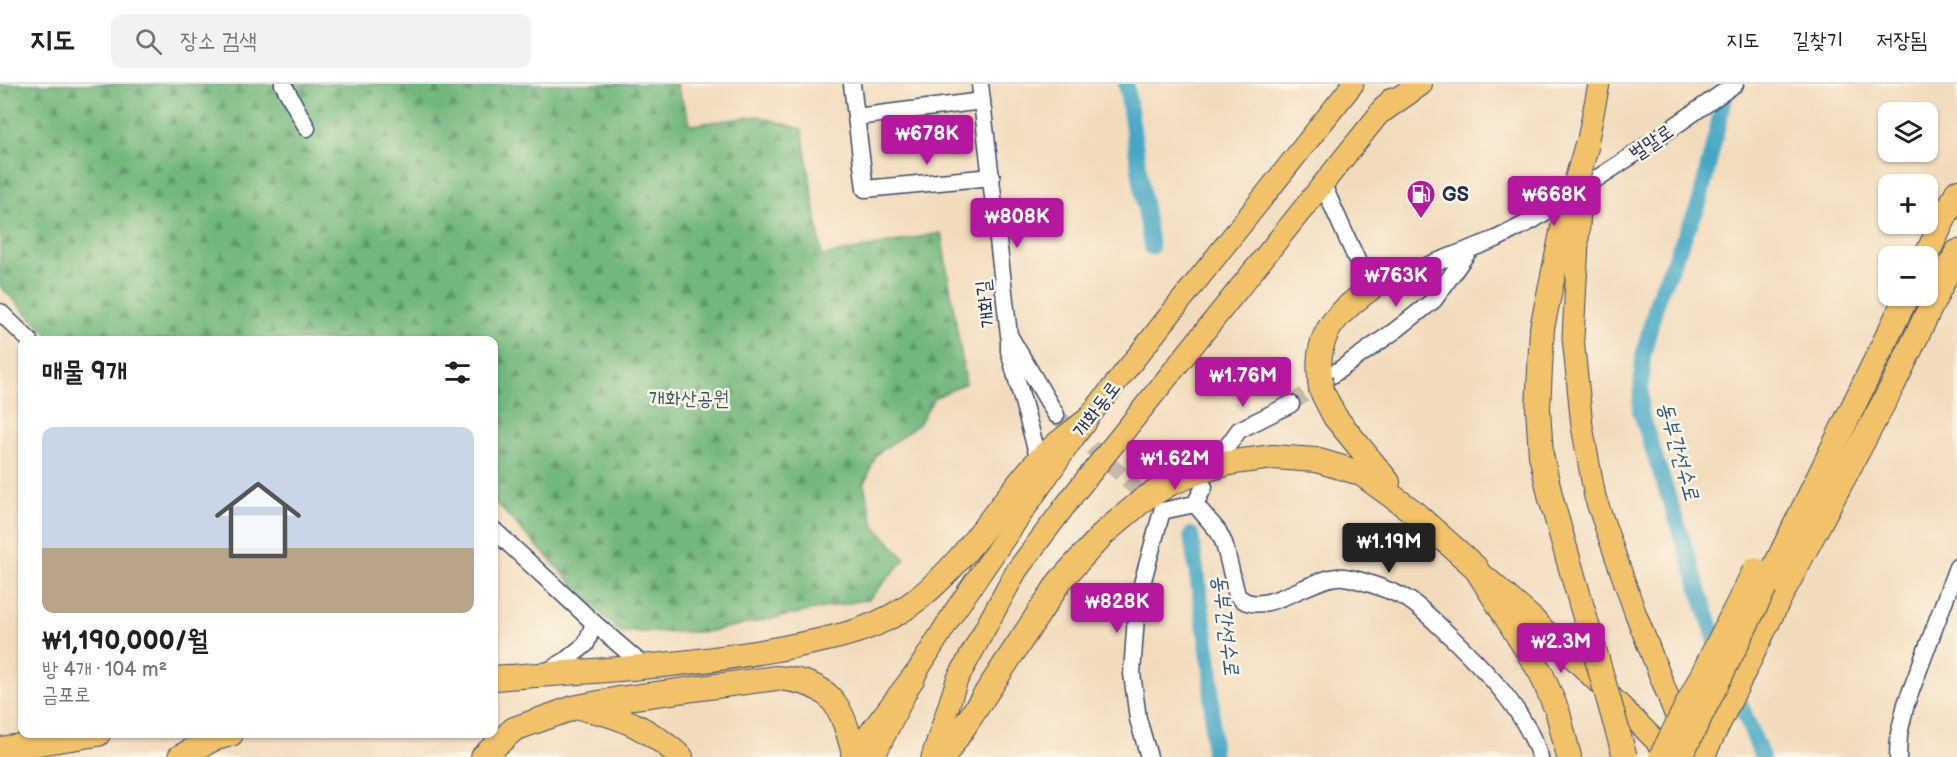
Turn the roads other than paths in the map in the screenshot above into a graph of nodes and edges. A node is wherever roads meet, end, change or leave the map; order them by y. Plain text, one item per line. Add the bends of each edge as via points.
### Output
1 (284, 84) edge
2 (852, 84) edge
3 (980, 84) edge
4 (1353, 84) edge
5 (1402, 84) edge
6 (1420, 84) edge
7 (1599, 84) edge
8 (1735, 84) edge
9 (982, 101) junction
10 (1383, 110) junction
11 (856, 117) junction
12 (307, 128) dead end
13 (1587, 144) joint
14 (992, 177) junction
15 (1323, 185) junction
16 (1957, 192) edge
17 (1571, 226) junction
18 (1931, 246) edge
19 (1470, 249) junction
20 (1957, 252) edge
21 (1370, 289) junction
22 (1902, 306) edge
23 (0, 312) edge
24 (1009, 335) junction
25 (26, 336) edge
26 (1324, 380) junction
27 (1291, 404) tunnel mouth
28 (1056, 415) tunnel mouth
29 (1084, 423) junction
30 (1226, 448) dead end
31 (1039, 460) junction
32 (1204, 487) dead end
33 (1195, 504) junction
34 (1411, 510) junction
35 (498, 534) edge
36 (1475, 567) junction
37 (1957, 567) edge
38 (1766, 585) junction
39 (594, 623) junction
40 (645, 667) junction
41 (583, 672) junction
42 (541, 675) junction
43 (498, 678) edge
44 (913, 678) joint
45 (498, 690) edge
46 (573, 708) junction
47 (72, 738) edge
48 (217, 738) edge
49 (0, 749) edge
50 (860, 756) edge
51 (180, 757) edge
52 (483, 757) edge
53 (681, 757) edge
54 (932, 757) edge
55 (944, 757) edge
56 (1149, 757) edge
57 (1540, 757) edge
58 (1569, 757) edge
59 (1625, 757) edge
60 (1661, 757) edge
61 (1672, 757) edge
62 (1680, 757) edge
63 (1694, 757) edge
64 (1702, 757) edge
65 (1898, 757) edge

1 - 12 street
2 - 11 street
3 - 9 street, 개화길
4 - 29 main road, 개화동로
5 - 10 main road, 개화동로
6 - 10 highway
7 - 13 main road
8 - 19 street, 벌말로 via 1533,220
9 - 11 street
9 - 14 street, 개화길
10 - 15 main road, 개화동로
11 - 14 street via 865,189
13 - 17 highway, bridge
14 - 24 street, 개화길
15 - 21 street
15 - 54 main road, 개화동로 via 1017,570 957,680
16 - 18 highway
17 - 59 highway, bridge via 1542,328 1538,409 1541,455
17 - 63 main road via 1573,338 1582,426 1595,497 1655,664
19 - 21 street, 벌말로
19 - 26 street via 1434,300
20 - 38 highway via 1893,385
21 - 26 highway via 1350,304 1323,338 1318,361
22 - 38 highway
23 - 25 street
24 - 28 street, 개화길
24 - 31 street via 1009,351
26 - 34 highway via 1335,417
27 - 30 street via 1239,430
29 - 31 highway
29 - 44 main road, 개화동로
31 - 40 highway via 955,566 918,599 887,619 849,635 739,657
32 - 33 street
33 - 56 street via 1162,511 1137,602 1132,673 1138,719
33 - 57 street via 1224,543 1241,600 1270,601 1341,577 1408,599 1493,681 1528,729
34 - 36 highway
34 - 55 highway via 1360,473 1316,460 1272,457 1234,462 1171,483 1144,499 1104,533 1060,581
35 - 39 street
36 - 58 highway via 1541,673 1558,713
36 - 61 main road via 1533,618
37 - 65 street via 1906,704
38 - 60 highway, bridge
38 - 62 highway, bridge
38 - 64 highway
39 - 40 street
39 - 42 street via 586,644
40 - 41 highway
41 - 42 highway
41 - 45 highway
42 - 43 highway
44 - 50 highway
46 - 50 highway via 776,678 797,680 818,686 834,701
46 - 52 highway via 514,729
46 - 53 highway via 607,712 636,725
47 - 49 highway
48 - 51 highway

